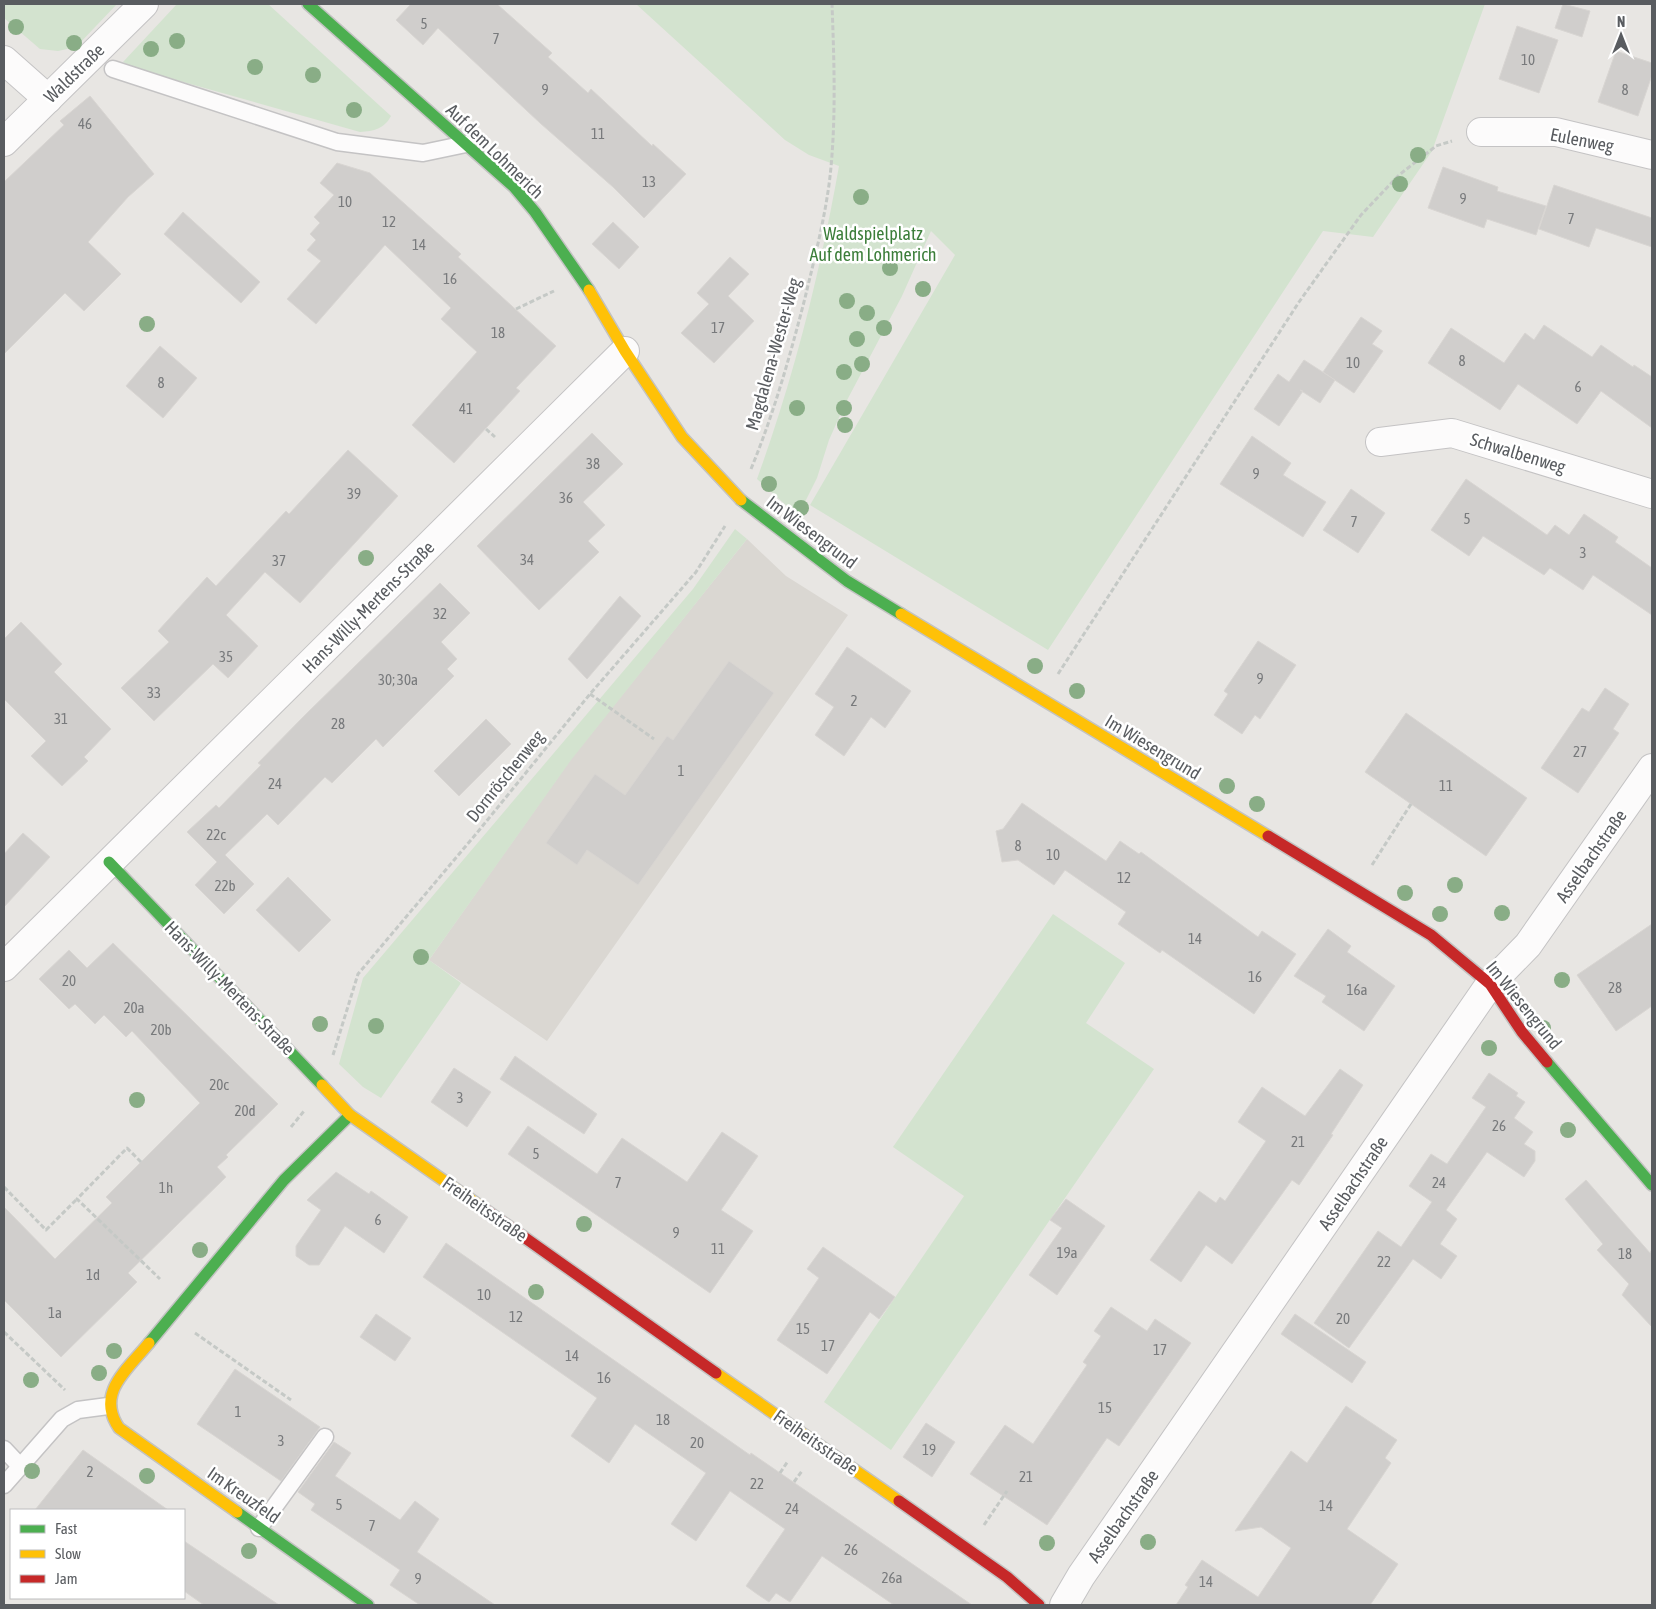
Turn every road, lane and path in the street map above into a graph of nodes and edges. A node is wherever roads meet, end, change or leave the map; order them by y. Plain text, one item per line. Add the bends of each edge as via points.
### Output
1 (144, 4) edge
2 (308, 4) edge
3 (832, 4) edge
4 (4, 60) edge
5 (114, 69) dead end
6 (48, 99) junction
7 (1481, 132) joint
8 (4, 142) edge
9 (466, 144) junction
10 (1652, 155) edge
11 (581, 277) junction
12 (516, 309) dead end
13 (626, 351) junction
14 (1380, 442) dead end
15 (1652, 494) edge
16 (740, 500) junction
17 (590, 694) junction
18 (1042, 700) junction
19 (654, 739) dead end
20 (1652, 768) edge
21 (1411, 804) dead end
22 (1383, 848) dead end
23 (109, 862) junction
24 (4, 965) edge
25 (1490, 984) junction
26 (323, 1085) junction
27 (350, 1115) junction
28 (141, 1162) dead end
29 (1652, 1185) edge
30 (4, 1187) edge
31 (77, 1198) junction
32 (162, 1281) dead end
33 (170, 1316) junction
34 (4, 1332) edge
35 (72, 1397) dead end
36 (292, 1400) dead end
37 (108, 1406) junction
38 (325, 1437) dead end
39 (4, 1449) edge
40 (20, 1466) junction
41 (4, 1485) edge
42 (1007, 1490) dead end
43 (259, 1528) junction
44 (967, 1549) junction
45 (368, 1605) edge
46 (1039, 1605) edge
47 (1064, 1605) edge

1 - 6 street, Waldstraße
2 - 9 street, Auf dem Lohmerich
3 - 16 path, Magdalena-Wester-Weg via 831,170 815,257 776,404
4 - 6 street
5 - 9 lane via 337,142 423,153
6 - 8 street, Waldstraße
7 - 10 street, Eulenweg via 1556,132
7 - 18 path via 1436,146 1399,175 1361,215 1299,302
9 - 11 street, Auf dem Lohmerich via 514,187
11 - 12 path
11 - 13 street, Auf dem Lohmerich
13 - 16 street, Im Wiesengrund via 682,438
13 - 23 street, Hans-Willy-Mertens-Straße
14 - 15 street, Schwalbenweg via 1452,433
16 - 17 path, Dornröschenweg via 696,572
16 - 18 street, Im Wiesengrund via 847,581
17 - 19 path
17 - 26 path, Dornröschenweg via 358,974
18 - 25 street, Im Wiesengrund via 1431,935
20 - 25 street, Asselbachstraße via 1528,945
21 - 22 path
23 - 24 street, Hans-Willy-Mertens-Straße
23 - 26 street, Hans-Willy-Mertens-Straße
25 - 29 street, Im Wiesengrund via 1522,1032
25 - 47 street, Asselbachstraße
26 - 27 street, Hans-Willy-Mertens-Straße
27 - 33 street via 284,1180
27 - 44 street, Freiheitsstraße
28 - 31 path via 127,1148
30 - 31 path via 46,1230
31 - 32 path
33 - 36 path
33 - 37 street via 115,1385
34 - 35 path
37 - 40 lane via 78,1410 62,1419
37 - 43 street, Im Kreuzfeld via 111,1418 119,1428
38 - 43 lane
39 - 40 lane
40 - 41 lane
42 - 44 path
43 - 45 street, Im Kreuzfeld
44 - 46 street, Freiheitsstraße via 1024,1590

